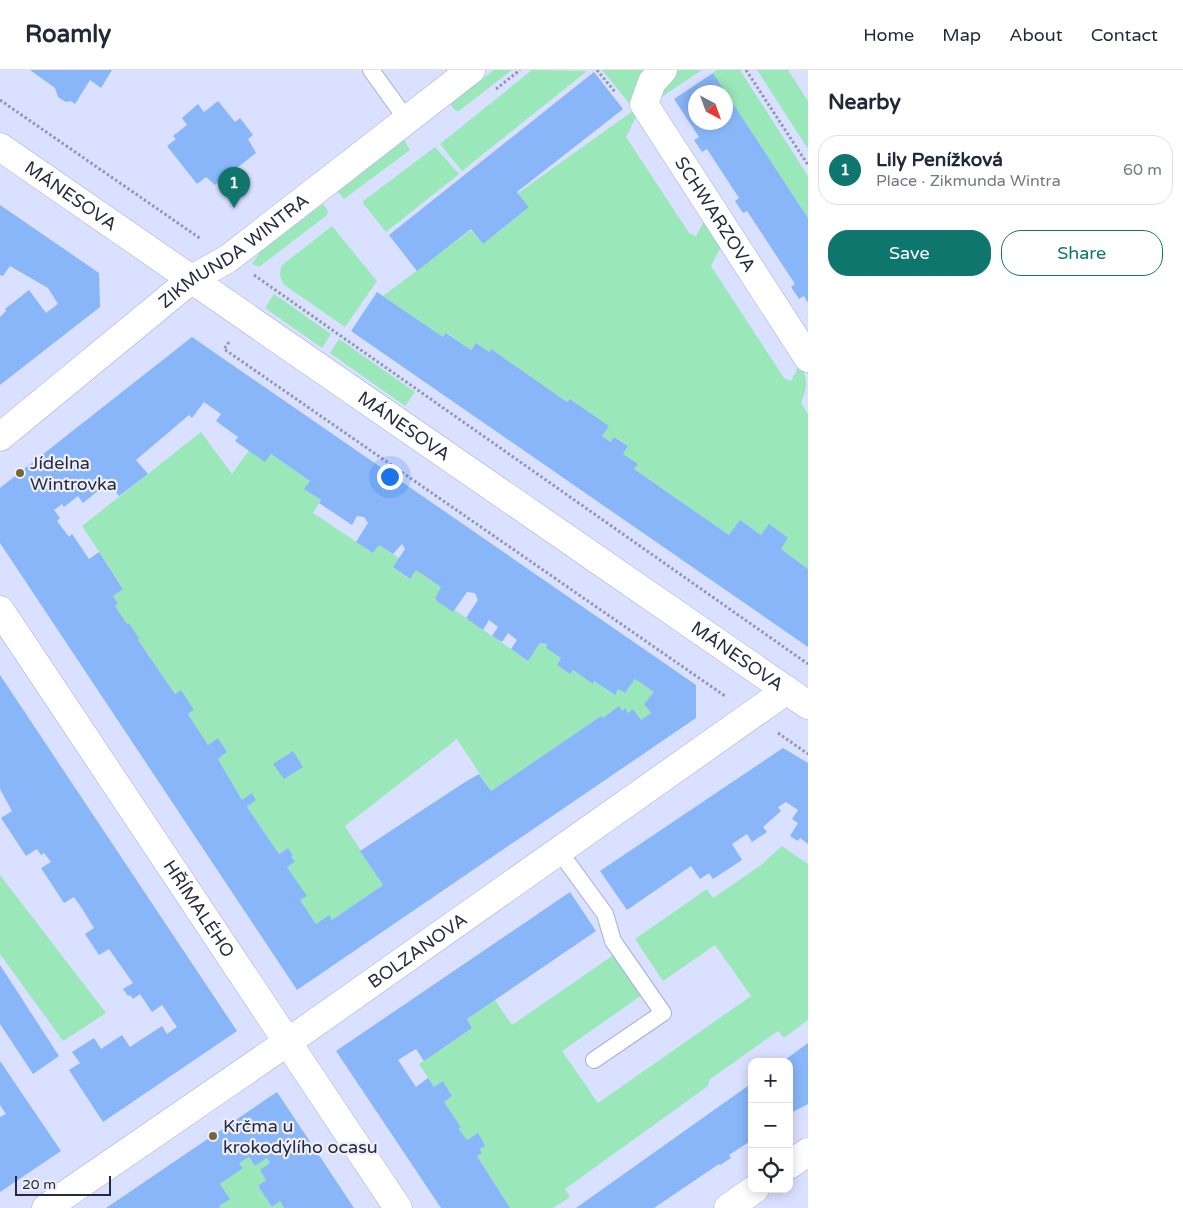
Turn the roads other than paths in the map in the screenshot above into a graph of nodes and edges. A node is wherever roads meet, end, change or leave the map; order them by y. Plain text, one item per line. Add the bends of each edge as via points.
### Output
1 (371, 70) edge
2 (471, 70) edge
3 (664, 70) edge
4 (407, 120) junction
5 (0, 147) edge
6 (192, 279) junction
7 (808, 358) edge
8 (0, 437) edge
9 (0, 610) edge
10 (797, 698) edge
11 (559, 851) junction
12 (287, 1042) junction
13 (594, 1060) dead end
14 (808, 1152) edge
15 (793, 1162) edge
16 (749, 1193) edge
17 (46, 1208) edge
18 (398, 1208) edge
19 (728, 1208) edge

1 - 4 lane
2 - 4 street, ZIKMUNDA WINTRA
3 - 7 street, SCHWARZOVA via 652,82 644,104
4 - 6 street, ZIKMUNDA WINTRA via 229,258
5 - 6 street, MÁNESOVA
6 - 8 street, ZIKMUNDA WINTRA
6 - 10 street, MÁNESOVA
9 - 12 street, HŘÍMALÉHO
10 - 11 street, BOLZANOVA via 752,715
11 - 12 street, BOLZANOVA
11 - 13 lane via 605,914 613,941 663,1013
12 - 17 street, BOLZANOVA
12 - 18 street, HŘÍMALÉHO
14 - 15 street
16 - 19 street

